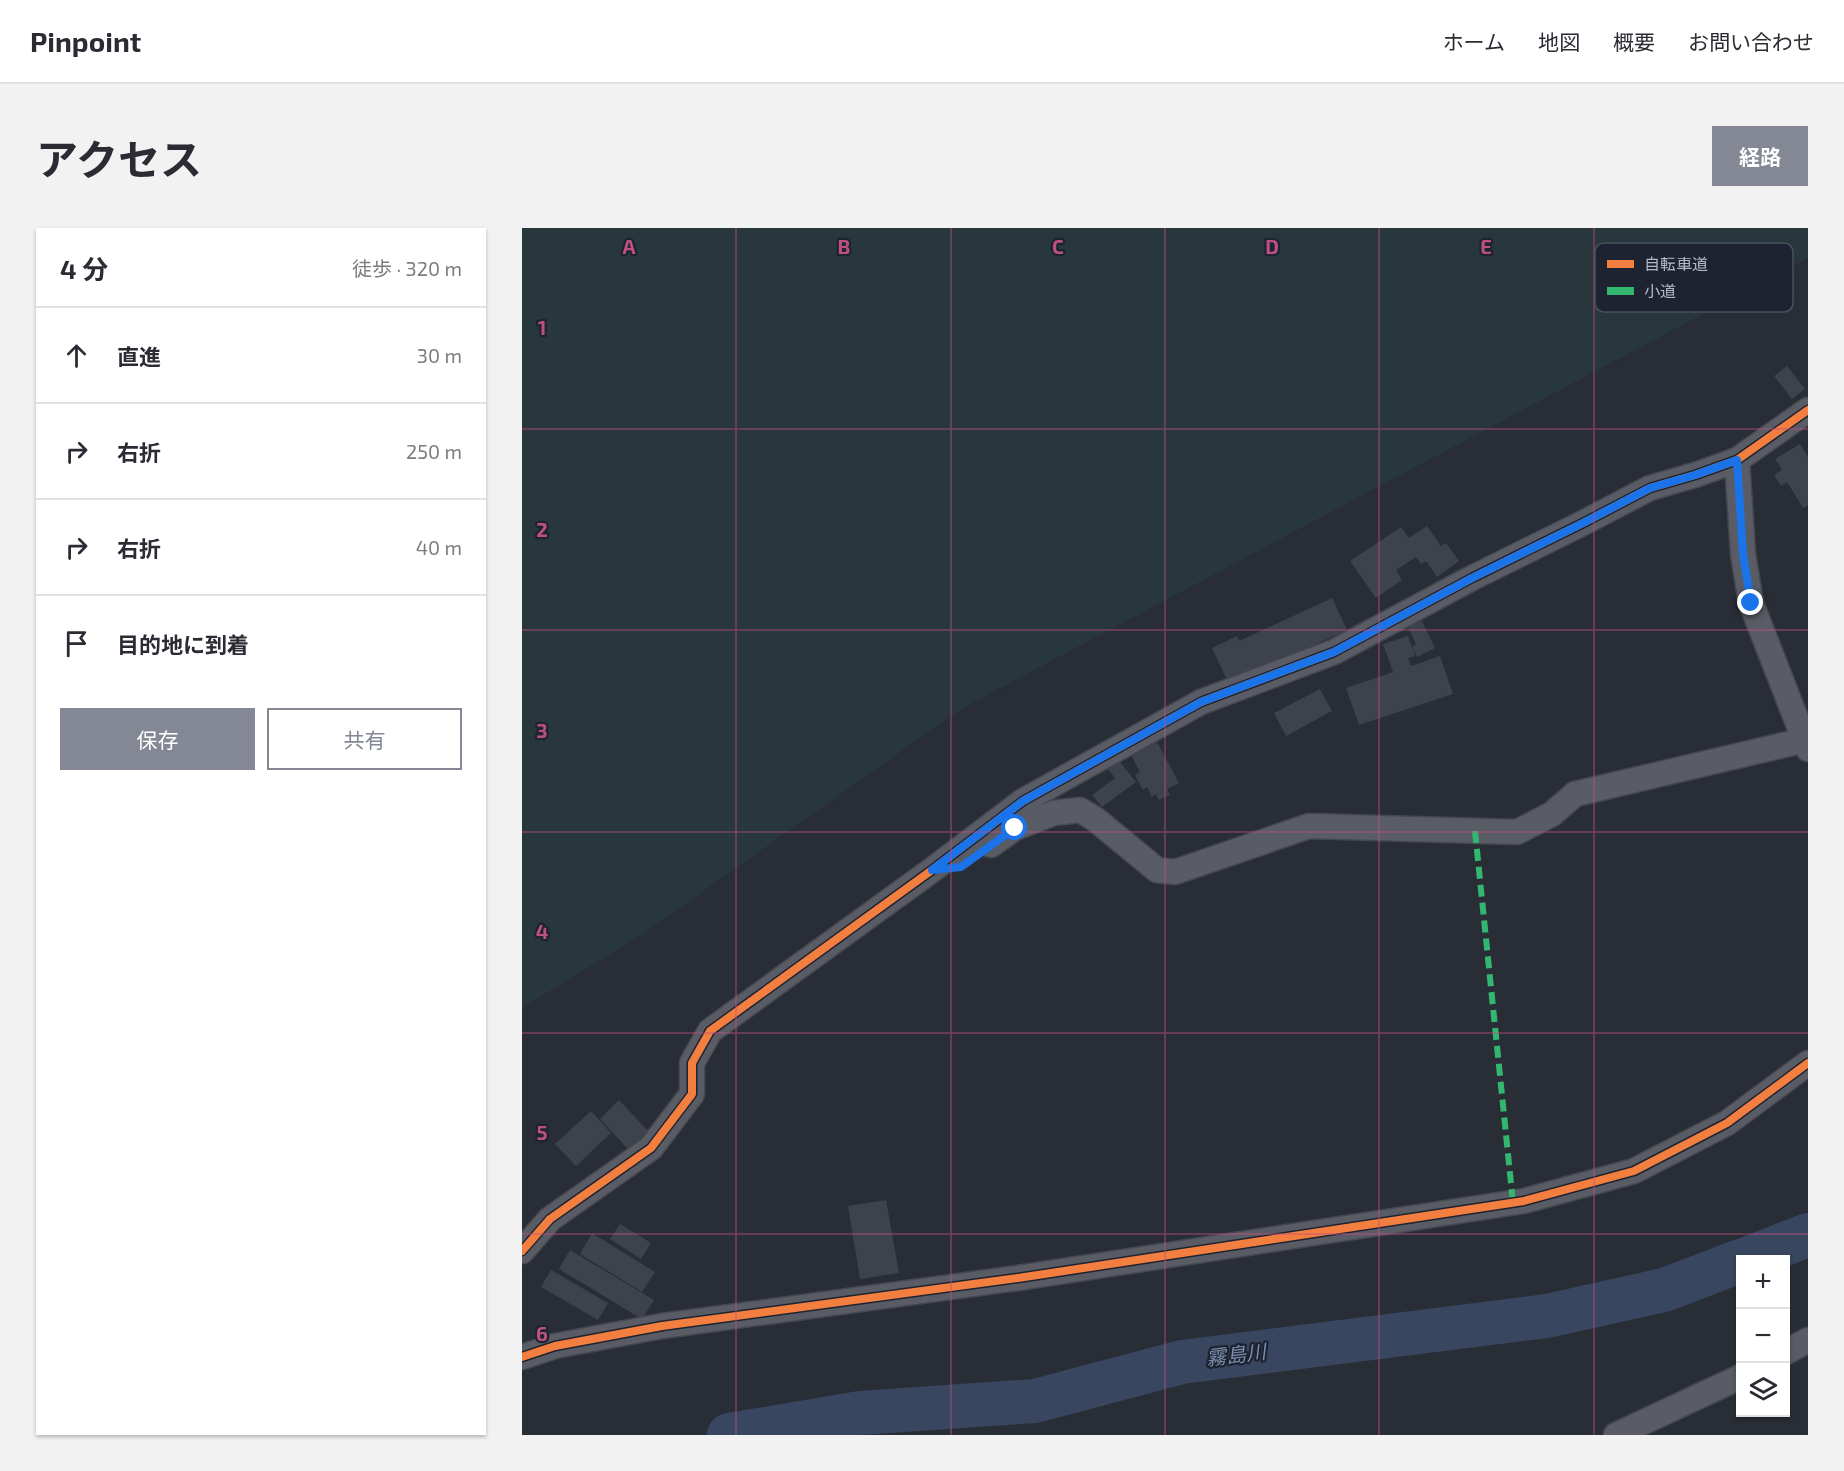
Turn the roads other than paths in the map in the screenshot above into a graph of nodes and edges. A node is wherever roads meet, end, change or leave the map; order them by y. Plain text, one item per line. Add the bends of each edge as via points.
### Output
1 (1808, 410) edge
2 (1737, 460) junction
3 (1806, 744) edge
4 (932, 870) junction
5 (1808, 1063) edge
6 (522, 1251) edge
7 (1808, 1340) edge
8 (1790, 1349) edge
9 (522, 1357) edge
10 (1736, 1379) edge
11 (1617, 1435) edge

1 - 2 street
2 - 3 street via 1743,554 1751,603
2 - 4 street via 1650,488 1334,652 1201,702 1023,801
3 - 4 street via 1575,794 1552,814 1517,832 1309,826 1174,872 1157,870 1080,810 1054,813 1015,828 961,867
4 - 6 street via 710,1031 692,1063 692,1095 651,1148 550,1219
5 - 9 street via 1727,1123 1634,1171 1524,1201 1018,1278 662,1326 555,1346
7 - 8 street
10 - 11 street

